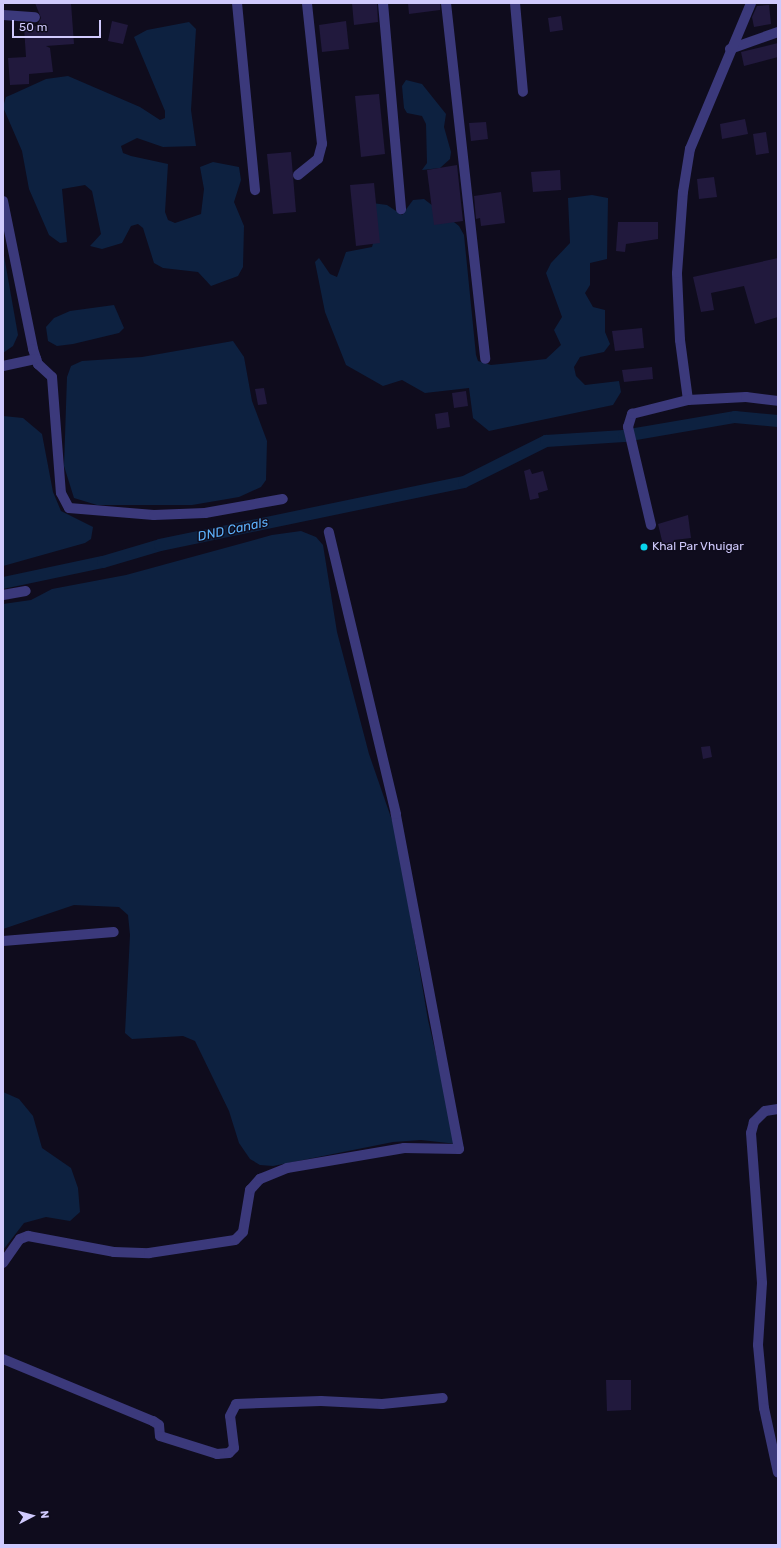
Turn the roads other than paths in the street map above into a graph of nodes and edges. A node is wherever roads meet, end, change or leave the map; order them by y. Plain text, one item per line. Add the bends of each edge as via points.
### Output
1 (237, 3) edge
2 (307, 3) edge
3 (383, 3) edge
4 (446, 3) edge
5 (515, 3) edge
6 (751, 3) edge
7 (3, 15) edge
8 (35, 17) dead end
9 (778, 32) edge
10 (730, 49) junction
11 (523, 92) dead end
12 (298, 175) dead end
13 (255, 190) dead end
14 (3, 201) edge
15 (400, 209) dead end
16 (36, 359) junction
17 (485, 359) dead end
18 (3, 366) edge
19 (688, 400) junction
20 (778, 401) edge
21 (283, 499) dead end
22 (651, 525) dead end
23 (330, 532) dead end
24 (26, 590) dead end
25 (3, 595) edge
26 (114, 932) dead end
27 (3, 941) edge
28 (778, 1110) edge
29 (3, 1263) edge
30 (3, 1359) edge
31 (443, 1398) dead end
32 (778, 1473) edge

1 - 13 street
2 - 12 street via 322,144 318,159
3 - 15 street
4 - 17 street
5 - 11 street
6 - 10 street
7 - 8 street
9 - 10 street
10 - 19 street via 690,149 683,192 677,273 680,340
14 - 16 street
16 - 18 street
16 - 21 street via 52,377 61,493 69,508 154,515 205,513
19 - 20 street via 746,397
19 - 22 street via 632,414 628,428
23 - 29 street via 396,814 459,1149 404,1148 280,1171 260,1180 250,1190 242,1232 235,1240 149,1253 114,1252 28,1236 20,1239
24 - 25 street
26 - 27 street
28 - 32 street via 765,1111 754,1122 751,1133 762,1283 758,1345 764,1408
30 - 31 street via 153,1421 159,1426 160,1436 217,1454 229,1453 234,1448 230,1416 236,1404 327,1401 382,1404

